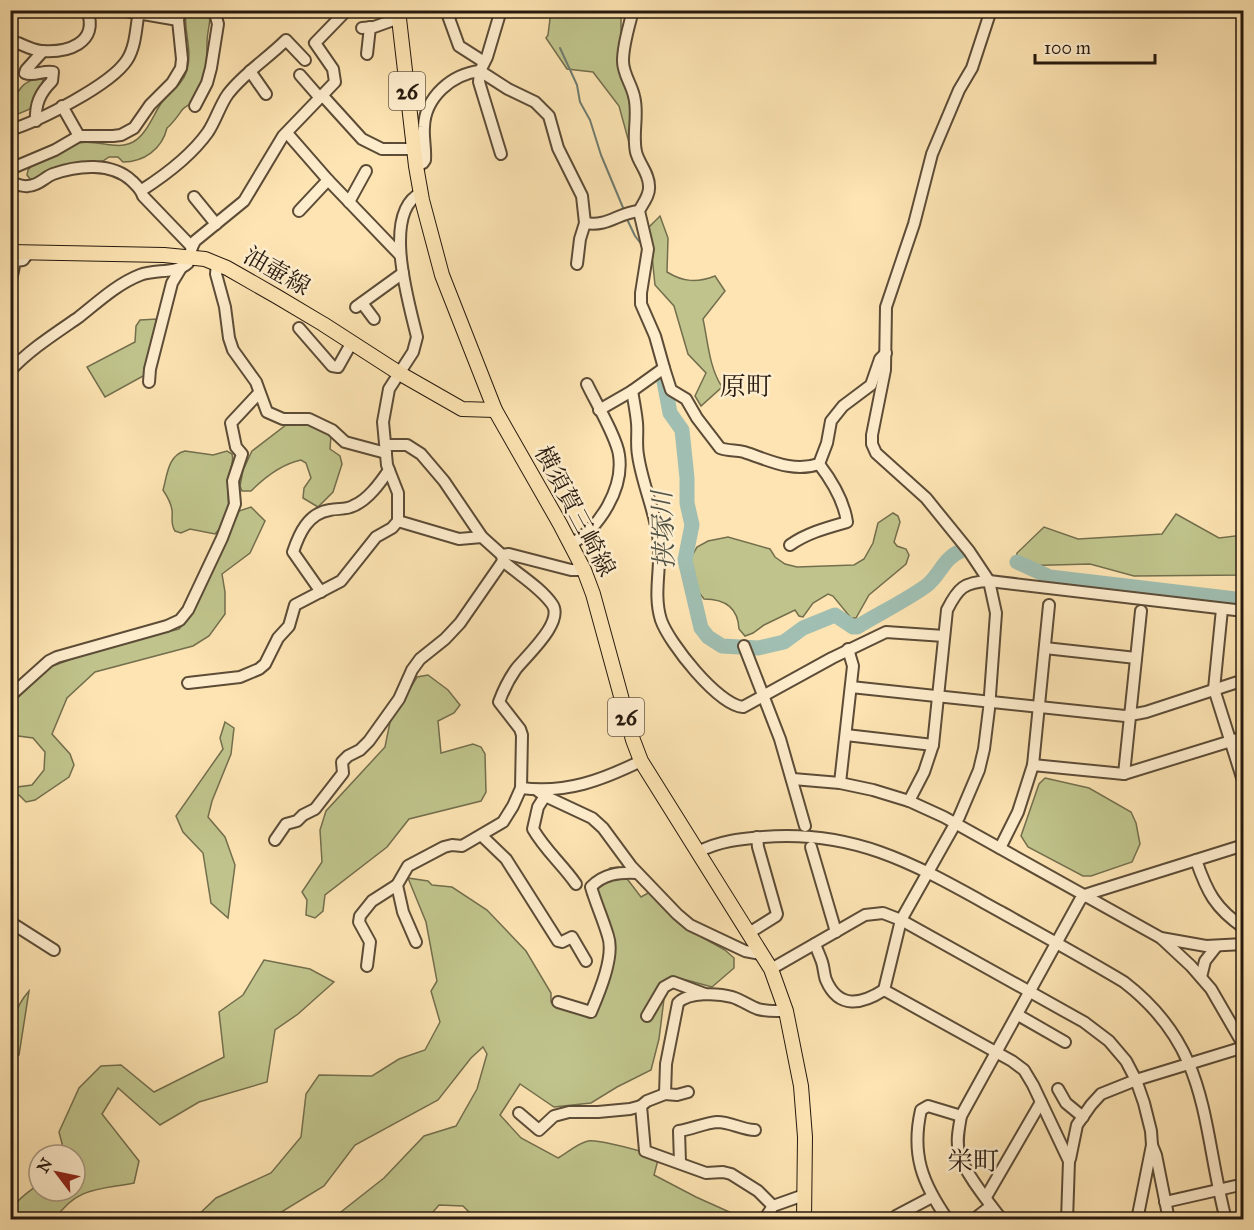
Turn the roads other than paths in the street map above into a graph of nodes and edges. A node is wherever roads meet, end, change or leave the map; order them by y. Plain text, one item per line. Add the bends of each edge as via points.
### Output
1 (87, 10) edge
2 (120, 10) edge
3 (214, 10) edge
4 (347, 10) edge
5 (446, 10) edge
6 (501, 10) edge
7 (633, 10) edge
8 (991, 10) edge
9 (139, 12) edge
10 (398, 14) edge
11 (179, 15) edge
12 (18, 43) dead end
13 (43, 51) junction
14 (365, 53) dead end
15 (305, 60) dead end
16 (482, 66) junction
17 (249, 71) junction
18 (300, 75) dead end
19 (266, 94) dead end
20 (322, 97) junction
21 (63, 106) junction
22 (195, 106) dead end
23 (36, 121) junction
24 (10, 130) edge
25 (287, 133) junction
26 (79, 136) junction
27 (414, 149) junction
28 (501, 154) dead end
29 (416, 166) junction
30 (10, 169) edge
31 (366, 171) dead end
32 (328, 180) junction
33 (10, 182) edge
34 (142, 190) junction
35 (421, 193) junction
36 (194, 197) dead end
37 (350, 202) junction
38 (299, 211) dead end
39 (639, 212) junction
40 (585, 222) junction
41 (216, 224) junction
42 (10, 252) edge
43 (29, 252) junction
44 (191, 252) junction
45 (400, 255) junction
46 (217, 264) junction
47 (577, 264) dead end
48 (181, 268) junction
49 (403, 273) junction
50 (10, 285) edge
51 (374, 319) dead end
52 (299, 328) dead end
53 (352, 342) junction
54 (886, 353) junction
55 (664, 368) junction
56 (10, 371) edge
57 (399, 373) junction
58 (149, 382) dead end
59 (587, 384) dead end
60 (632, 391) junction
61 (259, 393) junction
62 (495, 410) junction
63 (599, 410) junction
64 (386, 449) junction
65 (819, 464) junction
66 (389, 470) junction
67 (398, 521) junction
68 (482, 537) junction
69 (571, 544) junction
70 (790, 545) dead end
71 (502, 558) junction
72 (584, 570) junction
73 (989, 581) junction
74 (321, 592) junction
75 (1049, 605) dead end
76 (1222, 609) junction
77 (1244, 610) edge
78 (1141, 611) dead end
79 (944, 636) junction
80 (746, 648) dead end
81 (1045, 648) junction
82 (848, 650) junction
83 (1136, 658) junction
84 (1244, 680) edge
85 (188, 683) dead end
86 (851, 687) junction
87 (1214, 689) junction
88 (10, 696) edge
89 (939, 696) junction
90 (765, 697) junction
91 (989, 701) junction
92 (1039, 707) junction
93 (1130, 715) junction
94 (846, 735) junction
95 (1244, 737) edge
96 (1230, 742) junction
97 (933, 745) junction
98 (641, 761) junction
99 (1032, 765) junction
100 (1124, 774) junction
101 (793, 779) junction
102 (840, 783) junction
103 (1244, 784) edge
104 (521, 788) junction
105 (542, 794) junction
106 (909, 801) junction
107 (955, 823) junction
108 (805, 826) dead end
109 (483, 836) junction
110 (757, 837) junction
111 (275, 840) dead end
112 (1244, 845) edge
113 (811, 847) dead end
114 (1000, 848) junction
115 (698, 852) junction
116 (1196, 860) junction
117 (927, 872) junction
118 (637, 873) junction
119 (576, 884) dead end
120 (397, 885) junction
121 (1085, 895) junction
122 (901, 920) junction
123 (10, 922) edge
124 (1244, 928) edge
125 (836, 932) junction
126 (748, 933) junction
127 (1161, 938) junction
128 (416, 942) dead end
129 (1057, 943) junction
130 (815, 944) junction
131 (1244, 944) edge
132 (1216, 947) junction
133 (54, 950) dead end
134 (761, 954) junction
135 (586, 961) dead end
136 (367, 966) dead end
137 (771, 969) junction
138 (1201, 977) junction
139 (884, 990) junction
140 (1030, 992) junction
141 (705, 994) junction
142 (558, 1002) dead end
143 (786, 1011) junction
144 (1018, 1015) junction
145 (647, 1016) dead end
146 (1065, 1042) dead end
147 (1244, 1046) edge
148 (997, 1053) junction
149 (1190, 1064) junction
150 (1136, 1080) junction
151 (1058, 1089) dead end
152 (688, 1092) dead end
153 (665, 1094) junction
154 (1041, 1102) junction
155 (641, 1106) junction
156 (519, 1113) dead end
157 (961, 1116) junction
158 (1083, 1117) junction
159 (755, 1130) dead end
160 (1152, 1145) junction
161 (1069, 1161) junction
162 (680, 1163) junction
163 (1244, 1184) edge
164 (1219, 1190) junction
165 (804, 1195) junction
166 (932, 1197) junction
167 (989, 1202) junction
168 (1165, 1202) junction
169 (773, 1206) junction
170 (896, 1216) dead end
171 (764, 1220) edge
172 (804, 1220) edge
173 (948, 1220) edge
174 (972, 1220) edge
175 (1002, 1220) edge
176 (1068, 1220) edge
177 (1137, 1220) edge
178 (1169, 1220) edge
179 (1226, 1220) edge

1 - 13 street via 90,26 82,43 73,48
2 - 9 street
3 - 22 street via 218,24 211,68
4 - 20 street via 315,43 333,69 334,82
5 - 16 street via 459,46
6 - 16 street
7 - 39 street via 622,62 636,105 637,155 650,183
8 - 54 street via 976,58 932,154 886,307
9 - 11 street
9 - 21 street via 133,47 123,65 110,78
10 - 14 street via 366,28
10 - 27 main road, 横須賀三崎線 / 26
11 - 26 street via 182,59 172,83 134,128 121,135
12 - 13 street
13 - 23 street via 26,70 30,75 52,72 52,81 41,94 35,111
15 - 17 street via 286,40
16 - 28 street via 479,82
16 - 29 street via 460,76 436,95 424,121 425,160
16 - 40 street via 549,116 558,148 582,196
17 - 19 street
17 - 34 street via 226,96 195,149
18 - 20 street
20 - 25 street
20 - 27 street via 370,143 382,149
21 - 23 street
21 - 26 street
23 - 24 street
25 - 32 street
25 - 41 street via 249,195
26 - 30 street
27 - 29 main road, 横須賀三崎線 / 26
29 - 35 main road, 横須賀三崎線 / 26
31 - 37 street
32 - 37 street
32 - 38 street
33 - 34 street via 32,186 52,174 87,167 120,172
34 - 44 street
35 - 45 street via 412,197 406,210
35 - 62 main road, 横須賀三崎線 / 26 via 442,275
36 - 41 street
37 - 45 street
39 - 40 street via 603,224
39 - 55 street via 648,249 641,303 656,336
40 - 47 street
41 - 44 street via 195,241
42 - 43 main road, 油壷線
43 - 44 main road, 油壷線
43 - 50 street via 15,261
44 - 46 main road, 油壷線
44 - 48 street via 188,263
45 - 49 street
46 - 53 main road, 油壷線
46 - 61 street via 229,338
48 - 56 street via 141,274 125,283
48 - 58 street via 172,283
49 - 51 street via 359,305
49 - 57 street via 417,337
52 - 53 street via 332,366 338,367
53 - 57 main road, 油壷線
54 - 65 street via 871,386 843,406 831,421
54 - 73 street via 872,435 876,453 926,498
55 - 60 street
55 - 65 street via 671,390 686,399 720,448 786,467
57 - 62 main road, 油壷線 via 462,409
57 - 64 street via 387,396 383,422
59 - 63 street
60 - 63 street
60 - 90 street via 638,455 658,540 657,600 666,632 709,687 730,703 743,708
61 - 64 street via 267,412 274,417 309,419 332,430 345,442
61 - 88 street via 231,423 236,447 242,454 233,482 236,504 180,620 57,657
62 - 69 main road, 横須賀三崎線 / 26
63 - 69 street via 620,454 615,491 601,516
64 - 66 street
64 - 68 street via 406,445 421,454
65 - 70 street via 842,501 847,522 814,532
66 - 67 street via 398,493
66 - 74 street via 355,506 323,511 300,531 292,552
67 - 68 street via 459,539
67 - 74 street via 376,537 340,581
68 - 71 street
69 - 72 main road, 横須賀三崎線 / 26
71 - 72 street via 509,554
71 - 104 street via 555,610 546,634 515,671 499,702 522,735
71 - 111 street via 460,623 412,670 399,699 369,741 342,762 343,773 322,802 297,821 286,824
72 - 98 main road, 横須賀三崎線 / 26
73 - 76 street
73 - 79 street via 972,582 958,591 947,610
73 - 91 street via 997,626
74 - 85 street via 295,605 289,626 259,669 240,677
75 - 81 street
76 - 77 street
76 - 87 street
78 - 83 street
79 - 82 street via 886,632
79 - 89 street
80 - 90 street
81 - 83 street
81 - 92 street
82 - 86 street via 853,666
82 - 90 street
83 - 93 street
84 - 87 street
86 - 89 street
86 - 94 street
87 - 93 street
87 - 96 street
89 - 91 street
89 - 97 street
90 - 101 street
91 - 92 street
91 - 107 street via 979,770
92 - 93 street
92 - 99 street
93 - 100 street
94 - 97 street
94 - 102 street
95 - 96 street
96 - 100 street
96 - 103 street
97 - 106 street
98 - 105 street via 578,786
98 - 115 main road, 横須賀三崎線 / 26
99 - 100 street
99 - 114 street via 1018,812
101 - 102 street
101 - 108 street
102 - 106 street
104 - 105 street
104 - 109 street via 503,822
105 - 118 street via 592,818
105 - 119 street via 532,829
106 - 107 street
107 - 114 street
107 - 117 street
109 - 120 street via 462,846 444,847 408,866
109 - 135 street via 506,859 558,940 573,937
110 - 115 street via 721,842
110 - 117 street via 797,836 848,842 882,851
110 - 126 street via 777,914
112 - 116 street
113 - 125 street
114 - 121 street
115 - 126 main road, 横須賀三崎線 / 26
116 - 121 street
116 - 124 street via 1212,899
117 - 122 street
117 - 129 street
118 - 134 street via 690,925 745,951
118 - 142 street via 614,874 598,879 591,887 610,950 609,964 591,1012
120 - 128 street
120 - 136 street via 372,901 360,916 369,942
121 - 127 street
121 - 129 street
122 - 125 street via 871,913
122 - 139 street
122 - 140 street
123 - 133 street
125 - 130 street
126 - 134 main road, 横須賀三崎線 / 26
127 - 132 street
127 - 138 street
129 - 140 street
129 - 149 street via 1138,993 1168,1024
130 - 137 street
130 - 139 street via 826,980 844,1001 856,1003
131 - 132 street
132 - 138 street via 1205,961
134 - 137 main road, 横須賀三崎線 / 26
137 - 143 main road, 横須賀三崎線 / 26
138 - 147 street via 1224,1008
139 - 148 street
140 - 144 street
140 - 150 street via 1099,1032 1118,1051
141 - 143 street via 732,997 760,1010
141 - 145 street via 673,982 664,987
141 - 153 street via 682,998 678,1003 666,1064
143 - 165 main road, 横須賀三崎線 / 26 via 802,1093 806,1137
144 - 146 street
144 - 148 street
147 - 149 street
148 - 154 street via 1024,1070
148 - 157 street
149 - 150 street
149 - 164 street via 1202,1100
150 - 158 street via 1101,1094
150 - 160 street
151 - 158 street via 1066,1103
152 - 153 street
153 - 155 street
154 - 161 street
154 - 167 street
155 - 156 street via 569,1112 554,1116 539,1130
155 - 162 street via 645,1151
157 - 166 street via 928,1106 921,1110 917,1150
157 - 167 street via 957,1141 960,1155
158 - 161 street via 1074,1133
159 - 162 street via 716,1122 680,1131
160 - 168 street
160 - 177 street
161 - 176 street
162 - 169 street via 706,1173 731,1174
163 - 164 street
164 - 168 street
164 - 179 street
165 - 169 street
165 - 172 main road, 横須賀三崎線 / 26
166 - 170 street
166 - 173 street
167 - 174 street
167 - 175 street
168 - 178 street
169 - 171 street

